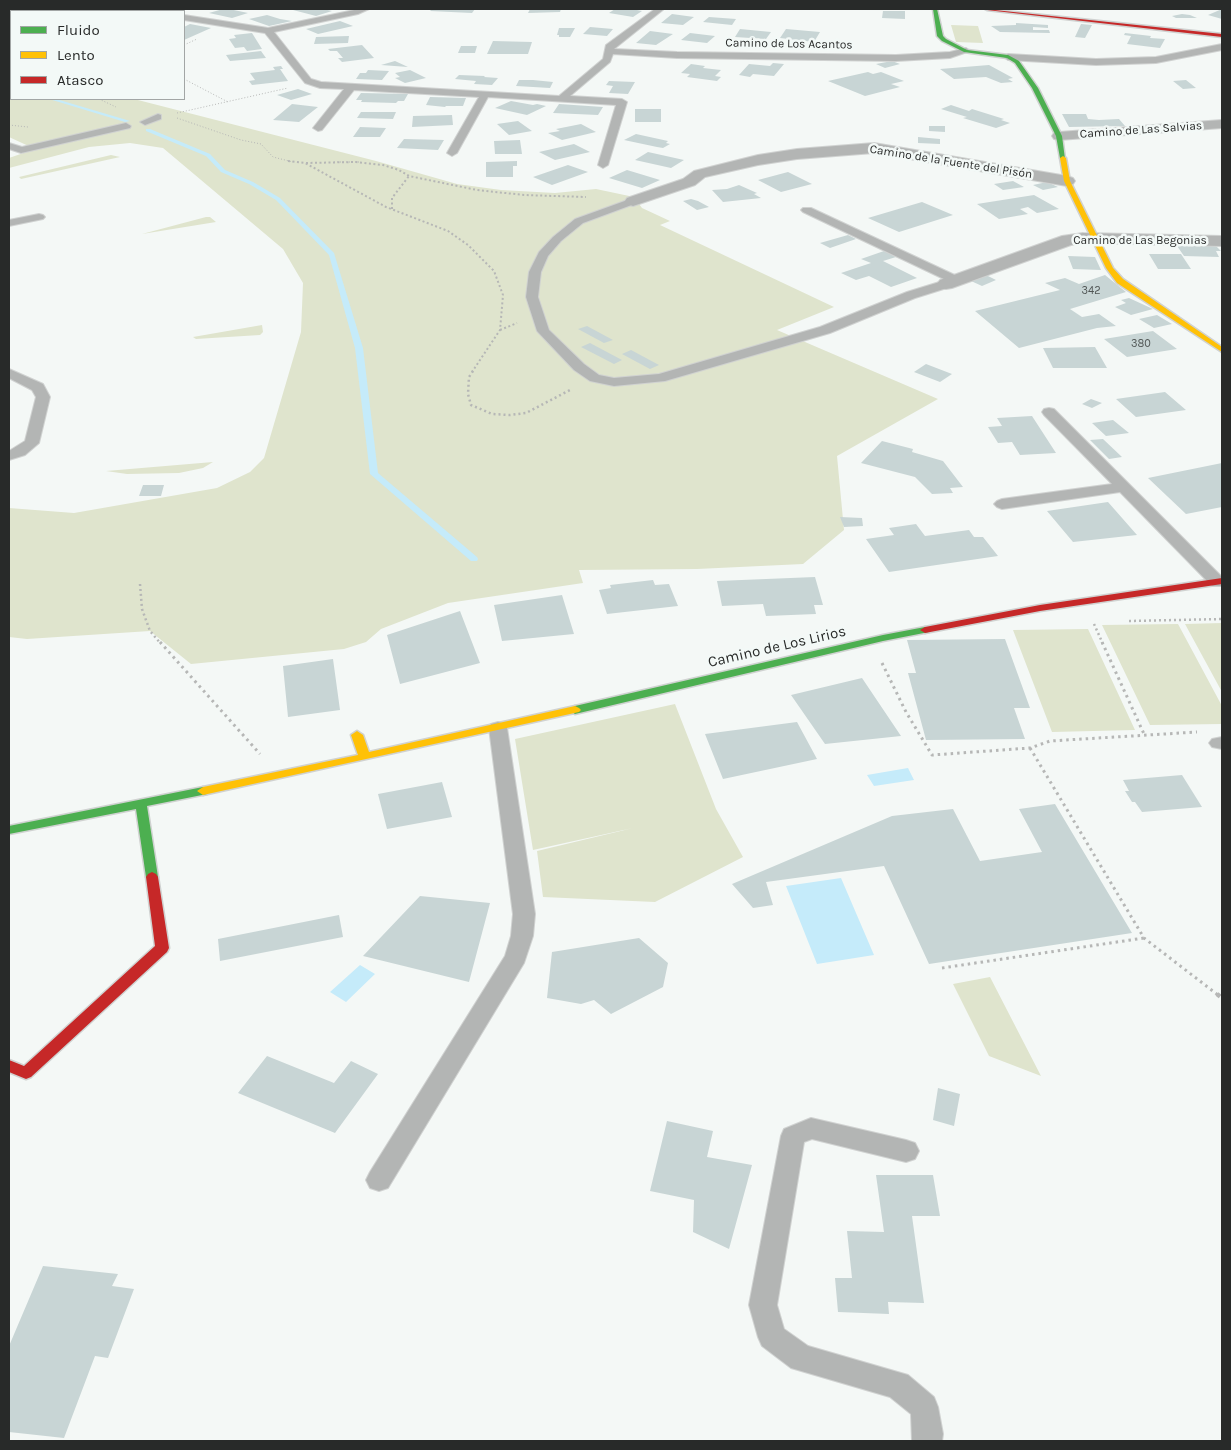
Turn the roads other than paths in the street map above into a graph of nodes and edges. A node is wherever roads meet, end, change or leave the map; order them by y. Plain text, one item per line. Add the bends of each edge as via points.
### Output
1 (365, 9) edge
2 (660, 9) edge
3 (935, 9) edge
4 (987, 9) edge
5 (994, 9) edge
6 (185, 18) edge
7 (268, 31) junction
8 (1222, 36) edge
9 (1222, 47) edge
10 (610, 51) junction
11 (966, 51) junction
12 (1008, 57) junction
13 (352, 86) junction
14 (485, 94) junction
15 (561, 99) junction
16 (158, 117) road end
17 (145, 122) dead end
18 (1222, 124) edge
19 (126, 126) dead end
20 (318, 128) dead end
21 (1059, 136) junction
22 (9, 146) edge
23 (21, 150) junction
24 (452, 153) dead end
25 (9, 154) edge
26 (603, 165) dead end
27 (1066, 181) junction
28 (634, 201) joint
29 (807, 210) dead end
30 (38, 217) dead end
31 (9, 223) edge
32 (1096, 239) junction
33 (1222, 241) edge
34 (951, 282) junction
35 (1222, 350) edge
36 (9, 373) edge
37 (1049, 412) dead end
38 (9, 456) edge
39 (1124, 487) junction
40 (1002, 504) dead end
41 (1220, 581) edge
42 (498, 728) junction
43 (357, 735) dead end
44 (365, 757) junction
45 (141, 803) junction
46 (9, 830) edge
47 (9, 1066) edge
48 (906, 1151) dead end
49 (379, 1180) dead end
50 (927, 1441) edge

1 - 7 lane
2 - 10 lane via 608,47
3 - 11 street via 940,36
4 - 5 street
5 - 8 street
6 - 7 lane
7 - 13 lane via 308,81 320,85
9 - 12 lane via 1156,60 1087,62
10 - 11 lane, Camino de Los Acantos via 677,56 896,58
10 - 15 lane via 607,60
11 - 12 street
12 - 21 street via 1017,62 1035,88
13 - 14 lane
13 - 20 lane
14 - 15 lane
14 - 24 lane
15 - 26 lane via 622,102
16 - 17 lane
18 - 21 street, Camino de Las Salvias
19 - 23 lane
21 - 27 street
22 - 23 lane
23 - 25 lane
27 - 28 street, Camino de la Fuente del Pisón via 874,148 758,160 700,174 688,182
27 - 32 street
28 - 34 lane via 579,220 543,255 535,272 532,297 543,331 579,367 595,378 614,382 660,378 825,330
29 - 34 lane
30 - 31 lane
32 - 33 street, Camino de Las Begonias
32 - 34 street, Camino de Las Begonias via 1068,240
32 - 35 street via 1120,281
36 - 38 lane via 38,388 43,398 32,443
37 - 39 lane
39 - 40 lane
39 - 41 lane
41 - 42 street, Camino de Los Lirios via 1040,608 872,641
42 - 44 street, Camino de Los Lirios
42 - 49 lane via 524,914 522,936 516,957
43 - 44 street
44 - 45 street, Camino de Los Lirios
45 - 46 street, Camino de Los Lirios
45 - 47 street via 162,948 26,1073
48 - 50 lane via 811,1128 793,1136 763,1305 772,1337 801,1358 898,1384 924,1407

